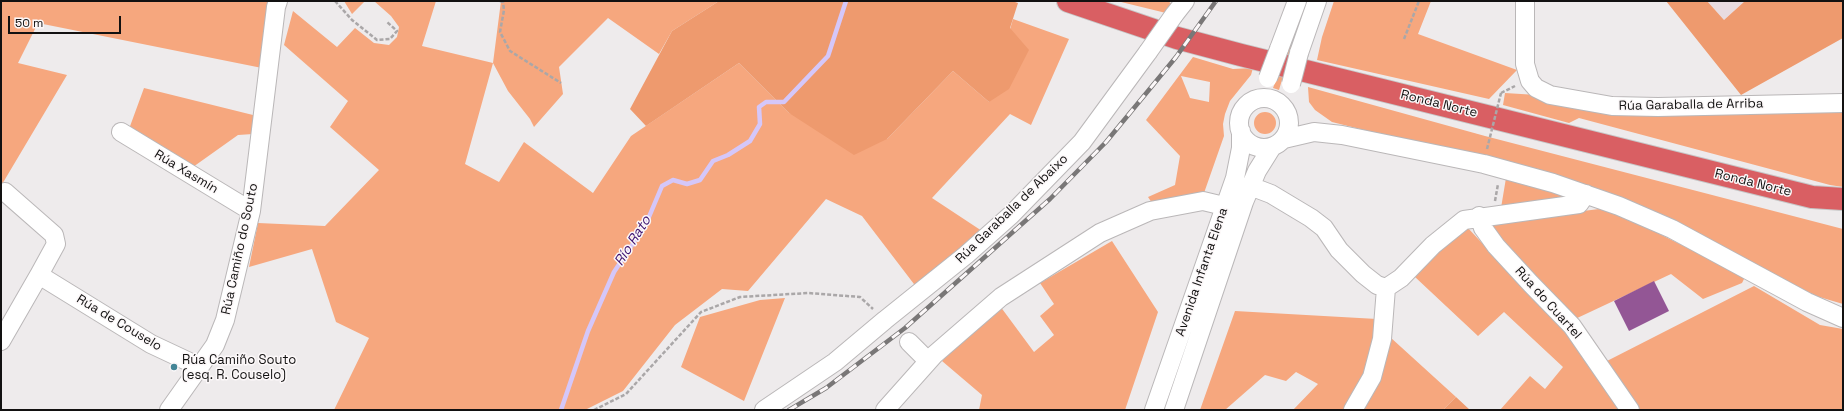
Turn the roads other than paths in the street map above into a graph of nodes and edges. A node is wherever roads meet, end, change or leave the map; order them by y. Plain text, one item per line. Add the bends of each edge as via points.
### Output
1 (278, 1) edge
2 (1068, 1) edge
3 (1185, 1) edge
4 (1297, 1) edge
5 (1317, 1) edge
6 (1525, 1) edge
7 (1253, 101) junction
8 (1843, 103) edge
9 (1287, 113) junction
10 (1241, 131) junction
11 (121, 132) dead end
12 (1325, 132) junction
13 (1278, 143) junction
14 (1250, 186) junction
15 (5, 192) dead end
16 (1586, 194) junction
17 (1812, 197) junction
18 (1843, 199) edge
19 (1224, 206) junction
20 (251, 211) junction
21 (1843, 212) edge
22 (1486, 216) junction
23 (39, 275) junction
24 (1386, 288) junction
25 (1843, 318) edge
26 (1, 341) edge
27 (909, 342) dead end
28 (928, 361) junction
29 (200, 367) junction
30 (169, 410) edge
31 (764, 410) edge
32 (884, 410) edge
33 (1154, 410) edge
34 (1174, 410) edge
35 (1353, 410) edge
36 (1630, 410) edge

1 - 20 street, Rúa Camiño do Souto
2 - 17 highway, Ronda Norte via 1177,38
3 - 31 street, Rúa Garaballa de Abaixo, bridge via 1082,142 1011,215 835,362
4 - 7 street, bridge via 1268,78
5 - 9 street, bridge via 1299,53
6 - 8 street, Rúa Garaballa de Arriba via 1525,64 1530,82 1550,95 1612,106
7 - 9 street via 1275,101
7 - 10 street via 1245,107 1241,115
9 - 12 street
9 - 13 street via 1288,126
10 - 13 street via 1246,140 1259,148
10 - 19 street, Avenida Infanta Elena via 1238,166
11 - 20 street, Rúa Xasmín
12 - 13 street via 1302,134
12 - 16 street via 1490,165
13 - 14 street, Avenida Infanta Elena via 1263,160
14 - 24 street via 1277,197 1311,218 1324,228 1339,250 1363,274 1377,285
14 - 34 street, Avenida Infanta Elena
15 - 23 street via 54,235 56,244
16 - 22 street via 1579,204
16 - 25 street via 1672,229 1807,302
17 - 18 highway, Ronda Norte
17 - 21 highway, Ronda Norte
19 - 28 street via 1203,201 1150,211 1100,233 1001,297
19 - 33 street, Avenida Infanta Elena
20 - 29 street, Rúa Camiño do Souto via 226,320
22 - 24 street via 1464,220 1447,232 1401,278
22 - 36 street, Rúa do Cuartel via 1483,228 1496,246 1572,326
23 - 26 street
23 - 29 street, Rúa de Couselo via 151,344
24 - 35 street via 1382,339 1372,377
27 - 28 street
28 - 32 street
29 - 30 street, Rúa Camiño do Souto

